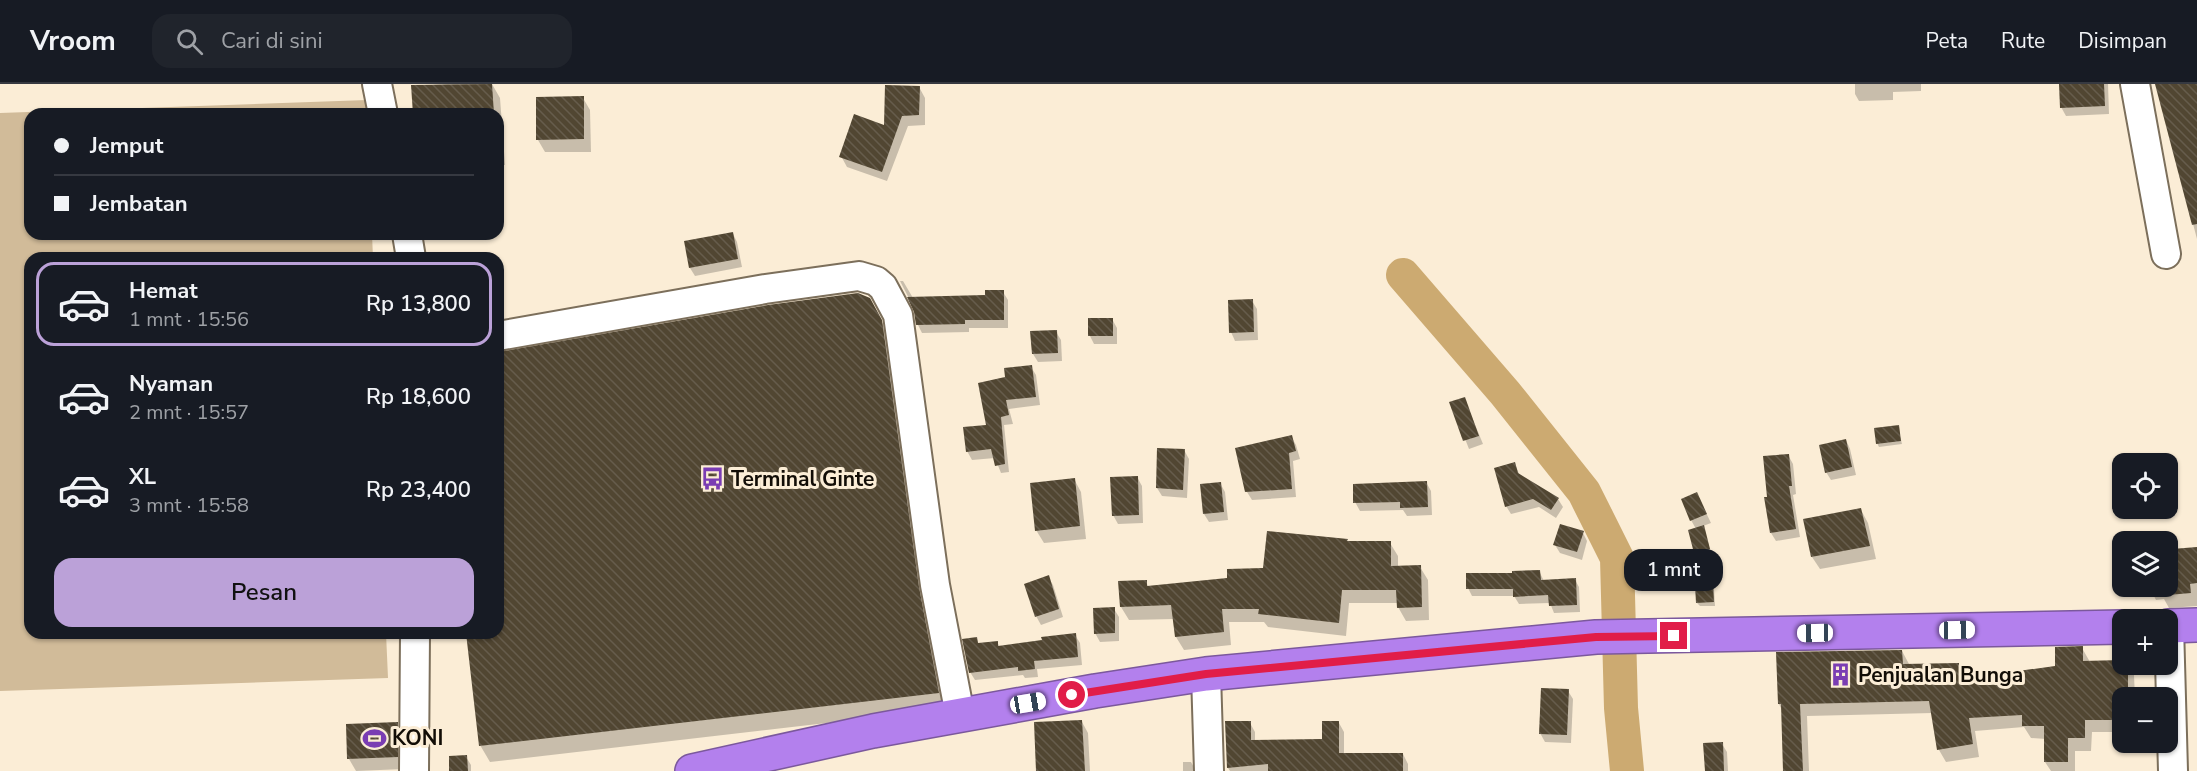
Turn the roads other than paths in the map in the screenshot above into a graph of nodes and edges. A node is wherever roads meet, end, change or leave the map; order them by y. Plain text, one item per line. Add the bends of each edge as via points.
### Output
1 (377, 84) edge
2 (2135, 84) edge
3 (382, 108) edge
4 (2166, 254) dead end
5 (504, 335) edge
6 (2112, 627) edge
7 (415, 639) edge
8 (1206, 674) junction
9 (2176, 675) edge
10 (960, 715) junction
11 (414, 771) edge
12 (692, 771) edge
13 (1209, 771) edge
14 (2173, 771) edge

1 - 3 street
2 - 4 street
5 - 10 street via 776,287 859,276 876,280 890,296 898,315 935,585
6 - 8 highway via 1596,637
7 - 11 street
8 - 10 highway
8 - 13 street
9 - 14 street
10 - 12 highway

